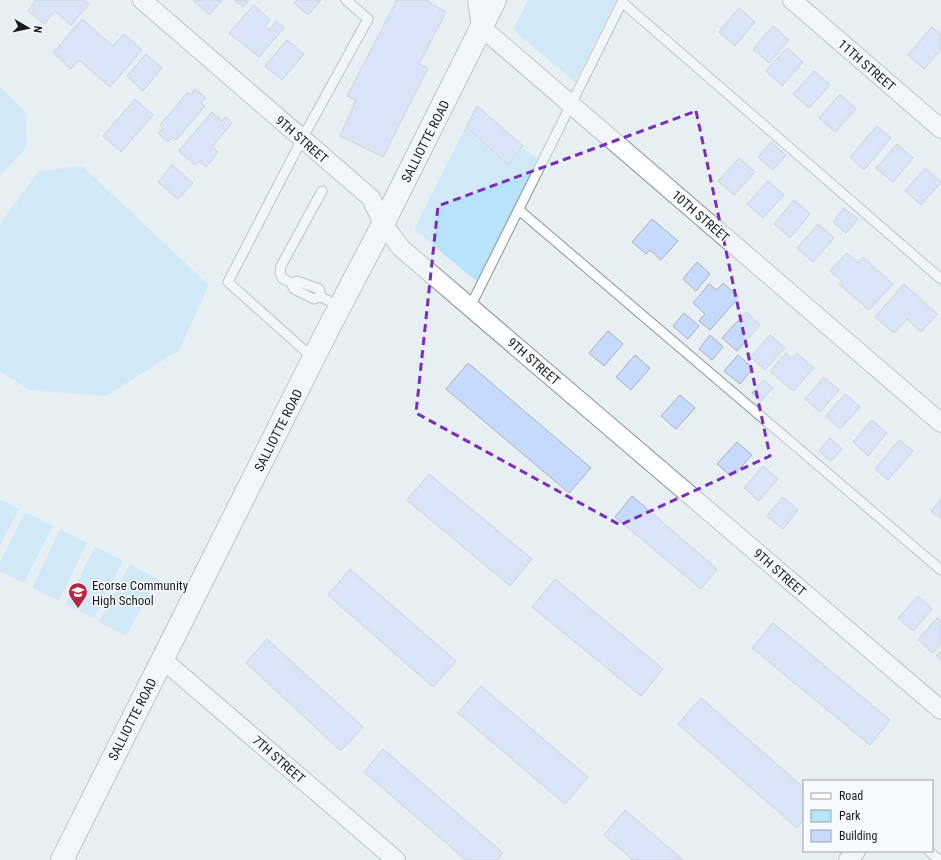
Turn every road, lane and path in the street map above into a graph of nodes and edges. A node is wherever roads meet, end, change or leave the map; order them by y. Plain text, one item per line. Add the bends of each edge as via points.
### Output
1 (142, 0) edge
2 (346, 0) edge
3 (477, 0) edge
4 (495, 0) edge
5 (792, 0) edge
6 (623, 1) edge
7 (481, 27) junction
8 (571, 105) junction
9 (941, 129) edge
10 (302, 139) junction
11 (322, 191) dead end
12 (519, 210) junction
13 (383, 224) junction
14 (941, 279) edge
15 (331, 302) junction
16 (470, 307) junction
17 (313, 359) junction
18 (941, 423) edge
19 (941, 570) edge
20 (162, 659) junction
21 (941, 710) edge
22 (855, 852) edge
23 (930, 852) edge
24 (62, 860) edge
25 (396, 860) edge
26 (848, 860) edge
27 (939, 860) edge

1 - 10 street, 9TH STREET
2 - 10 lane via 368,19
3 - 7 street
4 - 7 street, SALLIOTTE ROAD
5 - 9 street, 11TH STREET
6 - 8 lane
6 - 14 lane
7 - 8 street, 10TH STREET
7 - 13 street, SALLIOTTE ROAD
8 - 12 lane
8 - 18 street, 10TH STREET
10 - 13 street, 9TH STREET via 371,198
10 - 17 lane via 228,282
11 - 15 lane via 281,266 280,273 282,278 291,283 297,281 319,290
12 - 16 lane
12 - 19 lane
13 - 15 street, SALLIOTTE ROAD
13 - 16 street, 9TH STREET via 401,248
15 - 17 street, SALLIOTTE ROAD
16 - 21 street, 9TH STREET
17 - 20 street, SALLIOTTE ROAD
20 - 24 street, SALLIOTTE ROAD
20 - 25 street, 7TH STREET
22 - 26 street
23 - 27 lane

